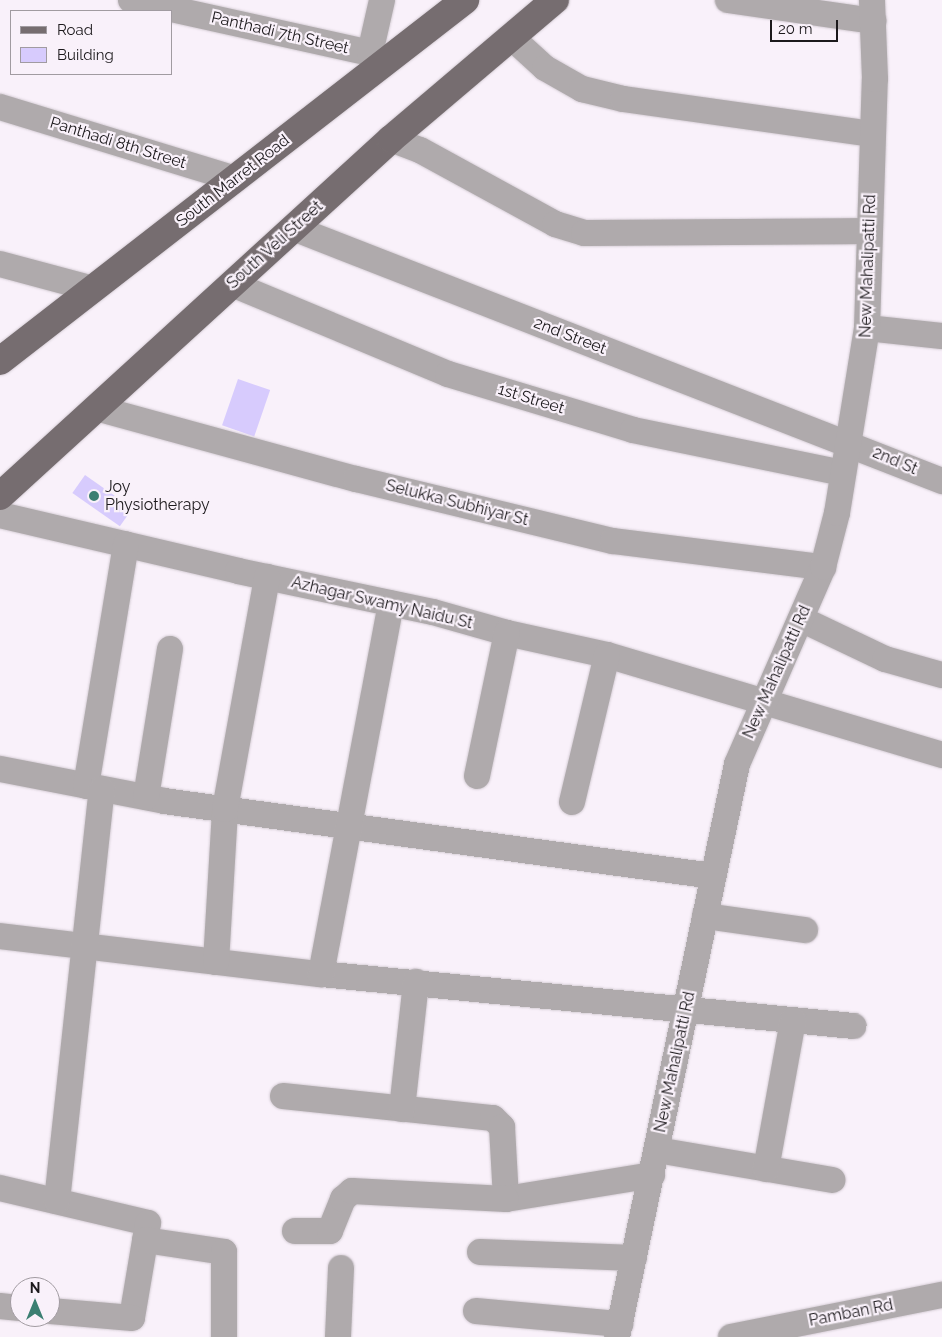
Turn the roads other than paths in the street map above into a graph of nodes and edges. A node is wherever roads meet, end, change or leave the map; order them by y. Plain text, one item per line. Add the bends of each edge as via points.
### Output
1 (131, 0) edge
2 (382, 0) edge
3 (465, 0) edge
4 (555, 0) edge
5 (728, 0) edge
6 (872, 10) edge
7 (511, 37) junction
8 (375, 59) junction
9 (0, 107) edge
10 (873, 134) junction
11 (391, 139) junction
12 (235, 179) junction
13 (293, 228) junction
14 (869, 231) junction
15 (0, 264) edge
16 (232, 284) junction
17 (93, 289) junction
18 (867, 328) junction
19 (942, 336) edge
20 (0, 361) edge
21 (96, 408) junction
22 (847, 442) junction
23 (842, 473) junction
24 (942, 481) edge
25 (0, 496) edge
26 (0, 514) edge
27 (126, 544) junction
28 (823, 567) junction
29 (267, 577) junction
30 (391, 604) junction
31 (801, 619) junction
32 (507, 633) junction
33 (170, 648) dead end
34 (607, 655) junction
35 (942, 675) edge
36 (762, 703) junction
37 (942, 755) edge
38 (0, 769) edge
39 (477, 776) dead end
40 (94, 787) junction
41 (146, 797) junction
42 (572, 802) dead end
43 (225, 809) junction
44 (347, 824) junction
45 (713, 876) junction
46 (705, 916) junction
47 (805, 930) dead end
48 (0, 936) edge
49 (86, 946) junction
50 (216, 962) junction
51 (321, 974) junction
52 (416, 982) junction
53 (686, 1011) junction
54 (793, 1020) junction
55 (853, 1026) dead end
56 (283, 1096) dead end
57 (402, 1109) junction
58 (657, 1150) junction
59 (766, 1169) junction
60 (652, 1175) junction
61 (832, 1180) dead end
62 (0, 1188) edge
63 (506, 1200) junction
64 (57, 1201) junction
65 (295, 1231) dead end
66 (145, 1240) junction
67 (480, 1252) dead end
68 (634, 1258) junction
69 (341, 1268) dead end
70 (942, 1296) edge
71 (476, 1311) dead end
72 (60, 1312) edge
73 (619, 1331) edge
74 (224, 1337) edge
75 (338, 1337) edge
76 (731, 1337) edge

1 - 8 street, Panthadi 7th Street
2 - 8 street
3 - 8 main road, South Marret Road
4 - 7 main road, South Veli Street
5 - 6 street
6 - 10 street, New Mahalipatti Rd
7 - 10 street via 553,74 582,89 624,99
7 - 11 main road, South Veli Street
8 - 12 main road, South Marret Road
9 - 12 street, Panthadi 8th Street
10 - 14 street, New Mahalipatti Rd
11 - 13 main road, South Veli Street
11 - 14 street via 420,150 555,224 584,233
12 - 17 main road, South Marret Road
13 - 16 main road, South Veli Street
13 - 22 street, 2nd Street
14 - 18 street, New Mahalipatti Rd
15 - 17 street
16 - 21 main road, South Veli Street
16 - 23 street, 1st Street via 448,374 633,430
17 - 20 main road, South Marret Road
18 - 19 street
18 - 22 street, New Mahalipatti Rd
21 - 25 main road, South Veli Street
21 - 28 street, Selukka Subhiyar St via 356,479 613,541
22 - 23 street, New Mahalipatti Rd
22 - 24 street, 2nd St
23 - 28 street, New Mahalipatti Rd via 837,513
26 - 27 street, Azhagar Swamy Naidu St
27 - 29 street, Azhagar Swamy Naidu St
27 - 40 street
28 - 31 street, New Mahalipatti Rd
29 - 30 street, Azhagar Swamy Naidu St
29 - 43 street
30 - 32 street, Azhagar Swamy Naidu St
30 - 44 street
31 - 35 street via 885,659
31 - 36 street, New Mahalipatti Rd
32 - 34 street, Azhagar Swamy Naidu St
32 - 39 street
33 - 41 street
34 - 36 street, Azhagar Swamy Naidu St
34 - 42 street
36 - 37 street, Azhagar Swamy Naidu St
36 - 45 street, New Mahalipatti Rd via 737,764
38 - 40 street
40 - 41 street
40 - 49 street
41 - 43 street
43 - 44 street
43 - 50 street
44 - 45 street
44 - 51 street
45 - 46 street, New Mahalipatti Rd
46 - 47 street
46 - 53 street, New Mahalipatti Rd
48 - 49 street
49 - 50 street
49 - 64 street
50 - 51 street
51 - 52 street
52 - 53 street
52 - 57 street
53 - 54 street
53 - 58 street, New Mahalipatti Rd
54 - 55 street
54 - 59 street
56 - 57 street
57 - 63 street via 498,1121 502,1127
58 - 59 street
58 - 60 street, New Mahalipatti Rd
59 - 61 street
60 - 63 street
60 - 68 street, New Mahalipatti Rd
62 - 64 street
63 - 65 street via 352,1191 342,1200 330,1231
64 - 66 street via 148,1223
66 - 72 street via 132,1318
66 - 74 street via 224,1252
67 - 68 street
68 - 73 street, New Mahalipatti Rd
69 - 75 street
70 - 76 street, Pamban Rd
71 - 73 street

